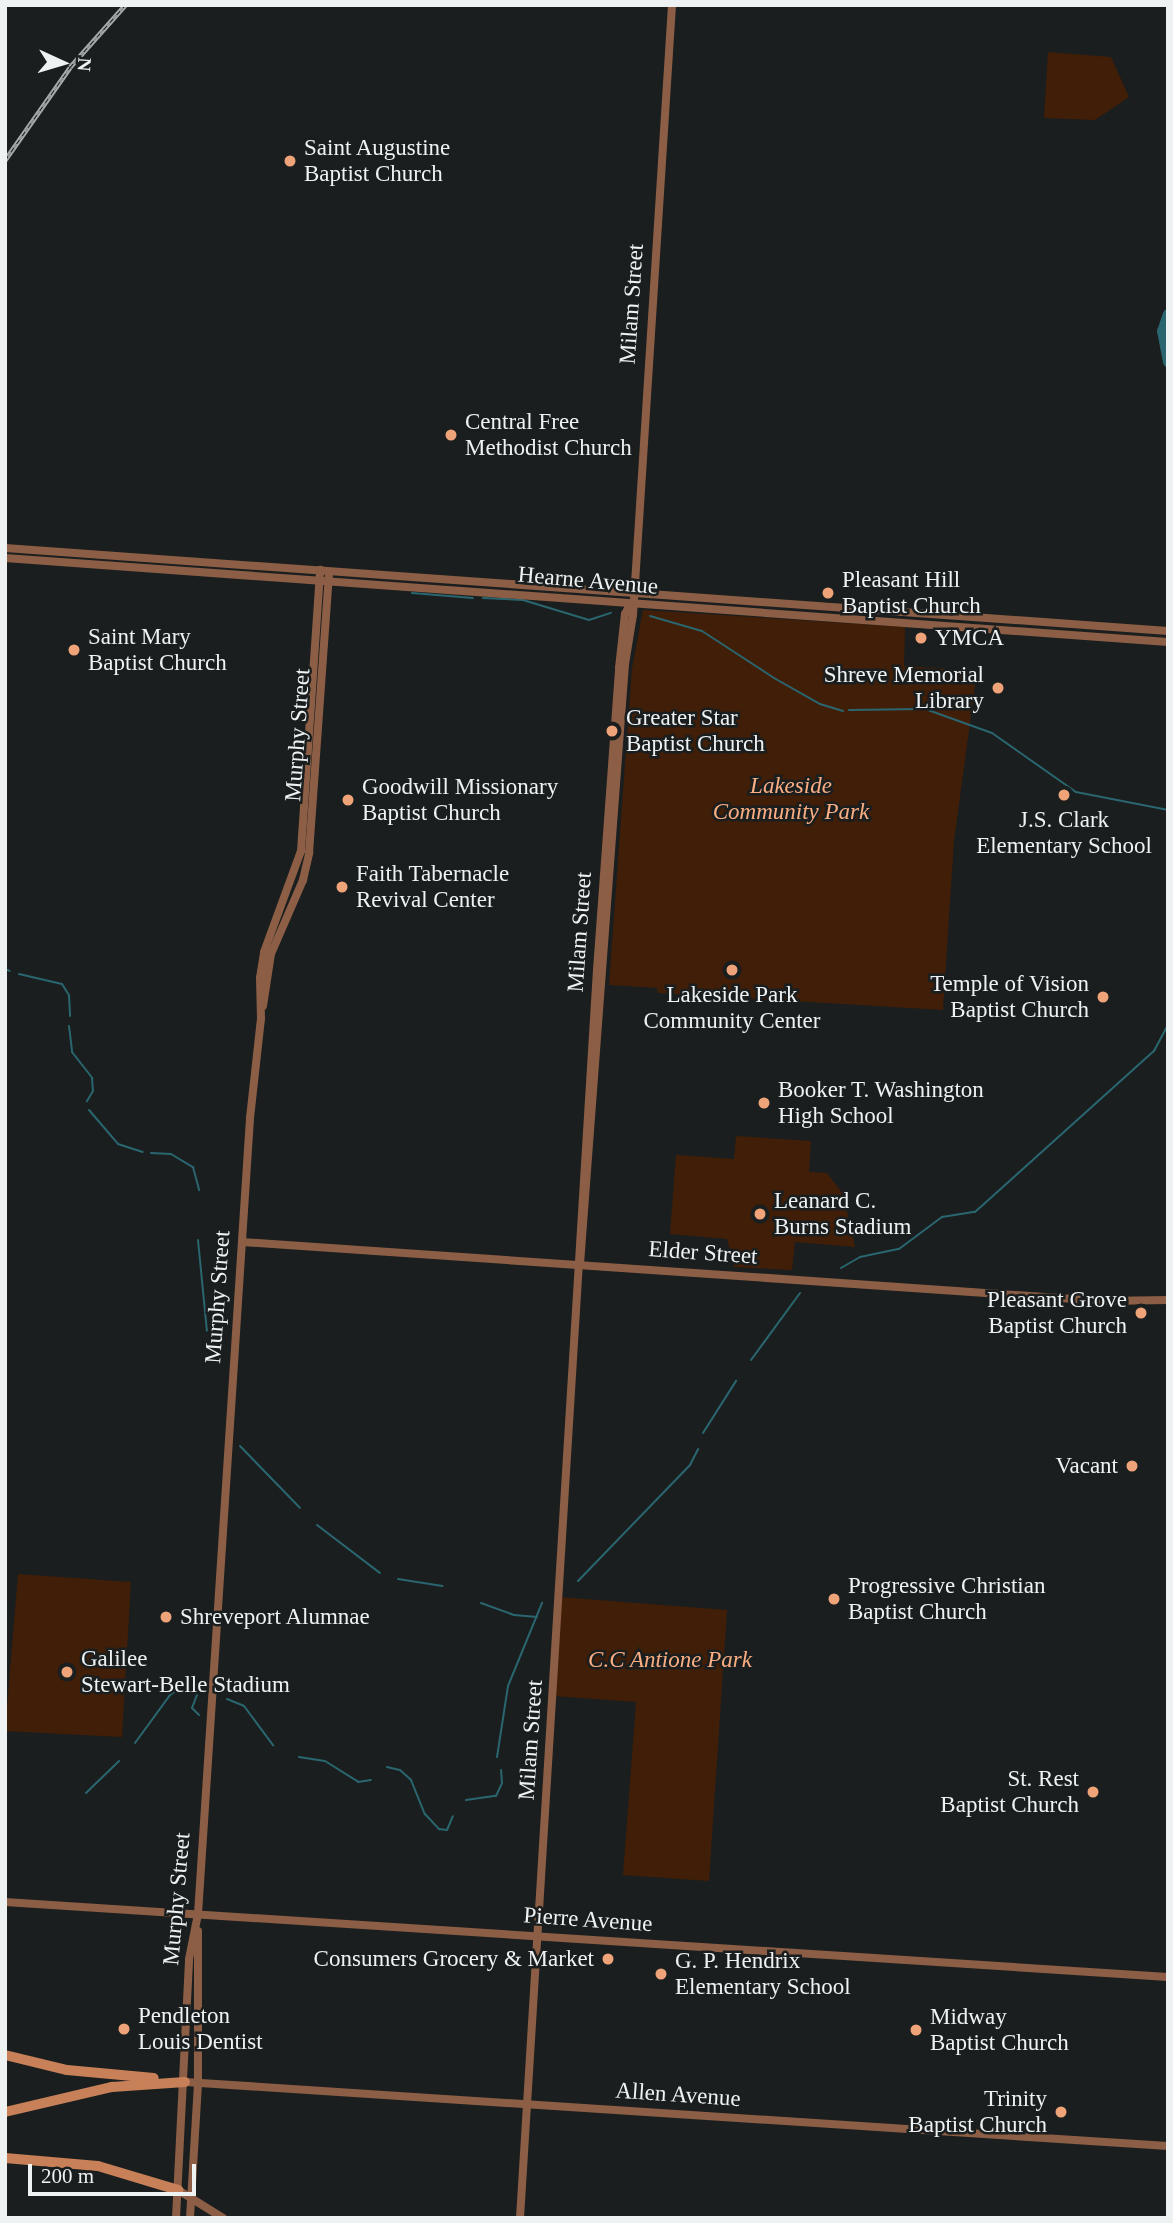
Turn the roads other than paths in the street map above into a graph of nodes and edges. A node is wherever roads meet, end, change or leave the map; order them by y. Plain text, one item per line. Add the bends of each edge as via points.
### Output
1 (672, 5) edge
2 (5, 548) edge
3 (5, 558) edge
4 (320, 570) junction
5 (330, 571) junction
6 (324, 581) junction
7 (632, 594) junction
8 (631, 604) junction
9 (1168, 631) edge
10 (1168, 642) edge
11 (242, 1242) junction
12 (580, 1264) junction
13 (1165, 1300) edge
14 (5, 1902) edge
15 (198, 1914) junction
16 (538, 1936) junction
17 (1168, 1977) edge
18 (5, 2055) edge
19 (182, 2082) junction
20 (198, 2083) junction
21 (527, 2104) junction
22 (5, 2112) edge
23 (1168, 2146) edge
24 (5, 2158) edge
25 (178, 2190) junction
26 (192, 2196) junction
27 (176, 2218) edge
28 (190, 2218) edge
29 (223, 2218) edge
30 (520, 2218) edge

1 - 7 street, Milam Street
2 - 4 street, Hearne Avenue
3 - 6 street, Hearne Avenue
4 - 5 street, Hearne Avenue
4 - 6 street, Murphy Street
5 - 6 street, Murphy Street
5 - 7 street, Hearne Avenue
6 - 8 street, Hearne Avenue
6 - 11 street, Murphy Street via 301,851 262,957
7 - 8 street, Milam Street
7 - 9 street, Hearne Avenue
8 - 10 street, Hearne Avenue
8 - 12 street, Milam Street via 625,614 618,668
11 - 12 street, Elder Street
11 - 15 street, Murphy Street
12 - 13 street, Elder Street via 1103,1301
12 - 16 street, Milam Street
14 - 15 street, Pierre Avenue
15 - 16 street, Pierre Avenue
15 - 19 street, Murphy Street via 189,1959
15 - 20 street
16 - 17 street, Pierre Avenue
16 - 21 street, Milam Street
18 - 19 highway via 66,2070
19 - 20 street, Allen Avenue
19 - 22 highway via 113,2087
19 - 25 street, Murphy Street
20 - 21 street, Allen Avenue
20 - 26 street
21 - 23 street, Allen Avenue
21 - 30 street, Milam Street
24 - 25 highway via 98,2165
25 - 26 street
25 - 27 street, Murphy Street
26 - 28 street
26 - 29 street

